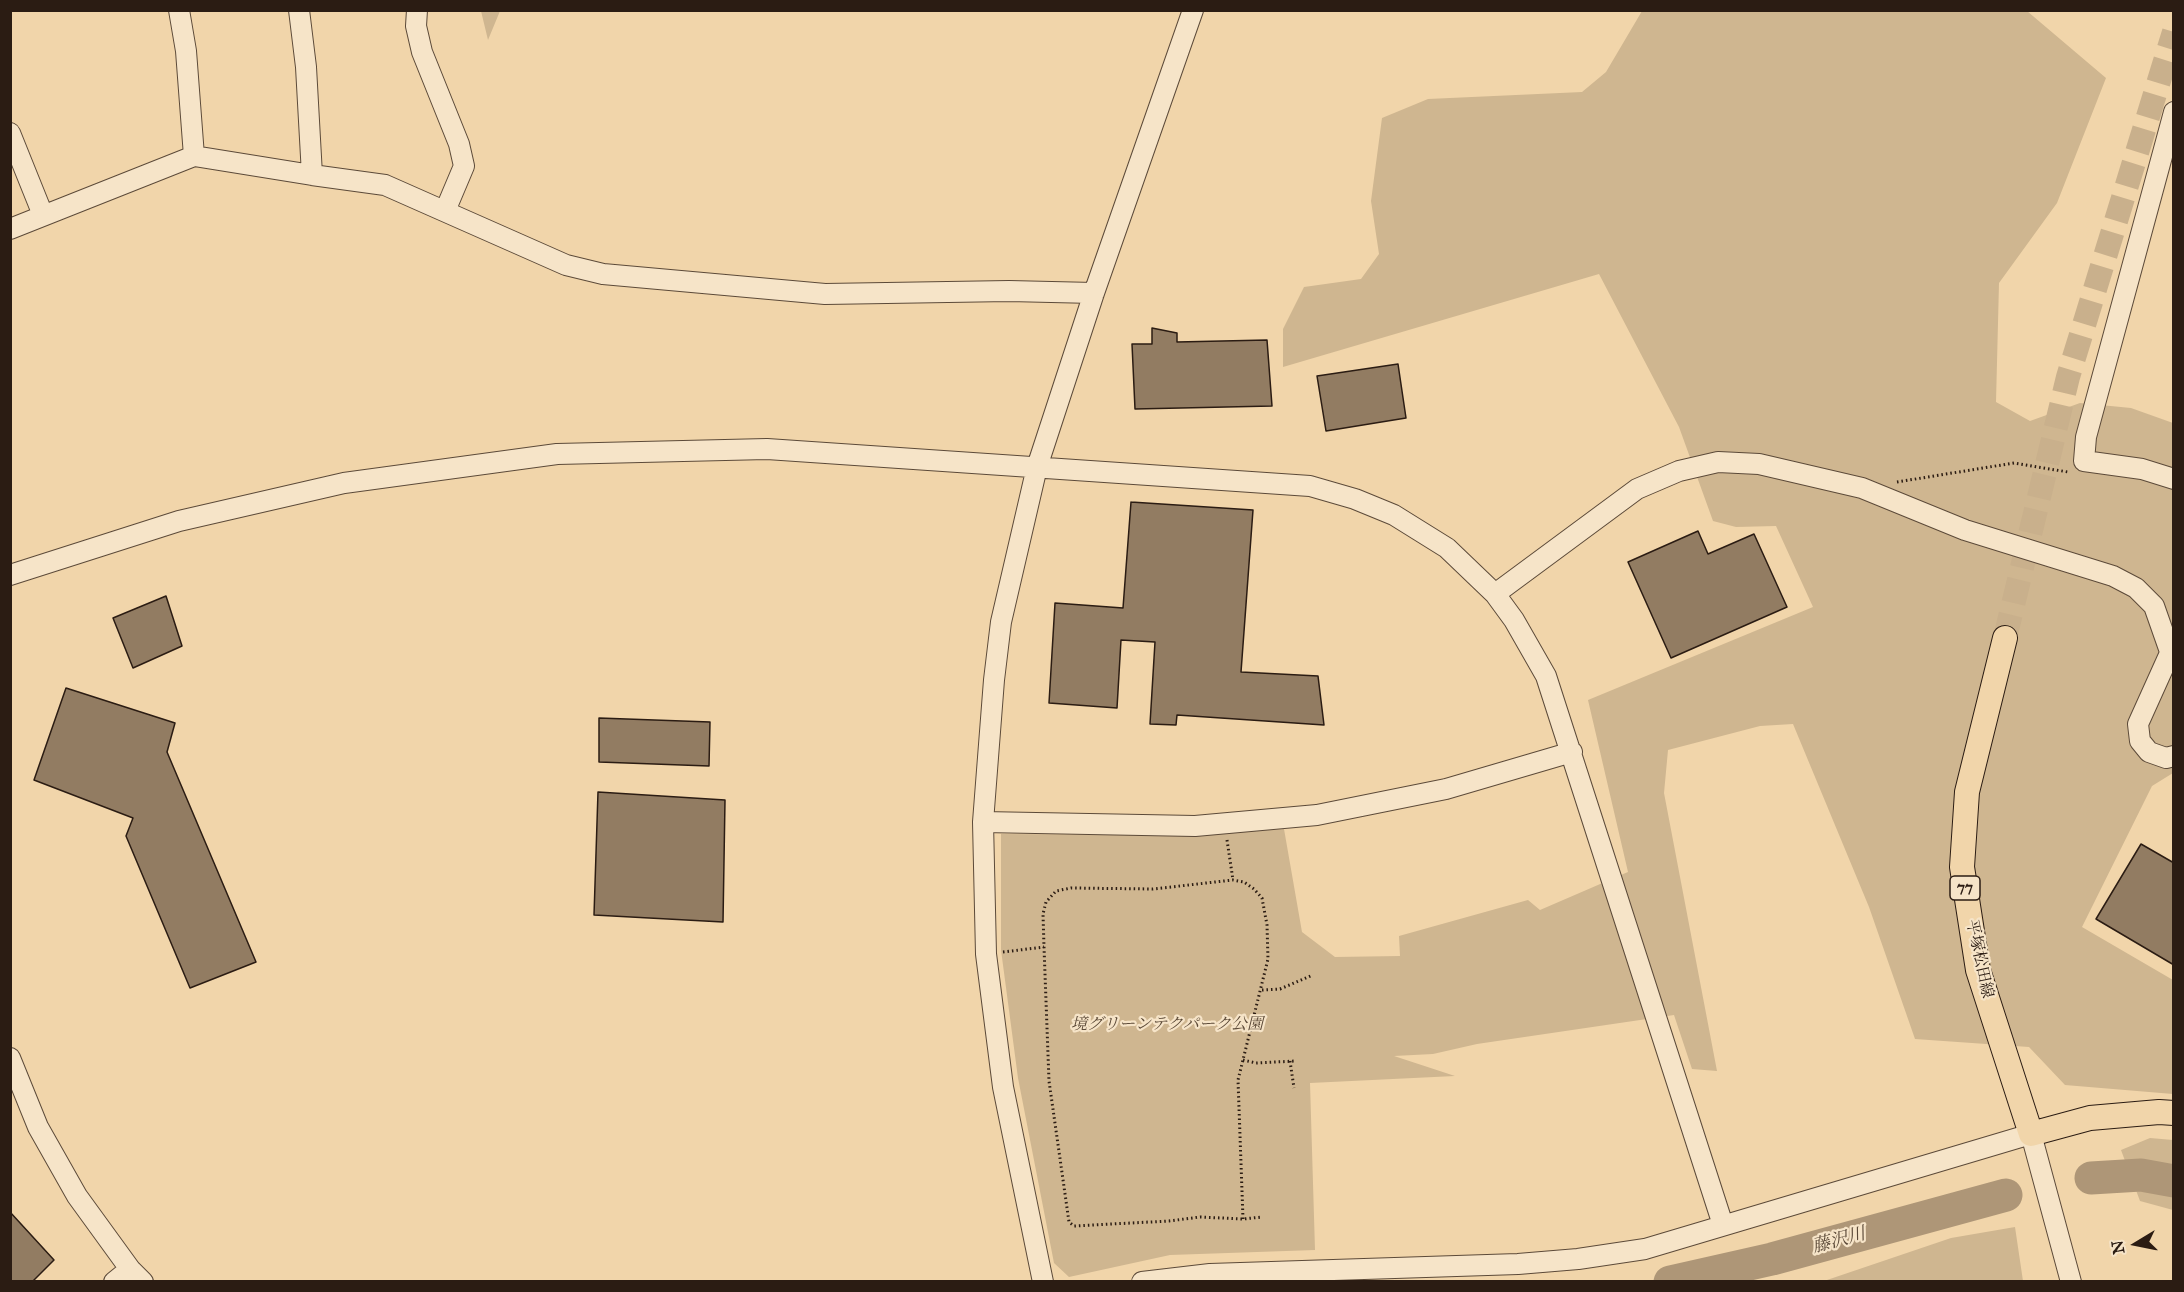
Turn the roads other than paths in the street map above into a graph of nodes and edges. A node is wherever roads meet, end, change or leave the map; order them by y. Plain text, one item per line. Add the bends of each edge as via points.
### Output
1 (179, 10) edge
2 (299, 10) edge
3 (417, 10) edge
4 (1193, 10) edge
5 (2174, 112) edge
6 (10, 133) edge
7 (194, 156) junction
8 (312, 175) junction
9 (445, 211) junction
10 (43, 215) junction
11 (10, 229) edge
12 (1094, 293) junction
13 (1037, 466) junction
14 (2174, 479) edge
15 (10, 575) edge
16 (1495, 594) junction
17 (2005, 638) tunnel mouth
18 (2172, 658) edge
19 (1572, 752) junction
20 (2174, 756) edge
21 (983, 822) junction
22 (10, 1058) edge
23 (2174, 1113) edge
24 (2031, 1134) junction
25 (1723, 1226) junction
26 (136, 1275) edge
27 (114, 1281) edge
28 (1043, 1281) edge
29 (1142, 1281) edge
30 (2071, 1281) edge

1 - 7 street
2 - 8 street
3 - 9 street via 422,52 464,166
4 - 12 street
5 - 14 street via 2086,436 2084,461 2142,469
6 - 10 street
7 - 8 street
7 - 10 street
8 - 9 street via 385,185
9 - 12 street via 566,265 603,274 825,294
10 - 11 street
12 - 13 street
13 - 15 street via 767,449 557,454 344,483 179,521
13 - 16 street via 1310,486 1394,515 1447,548
13 - 21 street via 1001,622
16 - 18 street via 1637,489 1679,471 1718,462 1759,464 1862,488 1965,530 2113,576 2136,588 2154,606
16 - 19 street via 1546,676
17 - 24 main road, 平塚松田線 / 77 via 1967,792 1962,867 1978,970
18 - 20 street via 2138,724 2140,741 2149,752 2166,758
19 - 21 street via 1446,789 1317,815 1195,826
19 - 25 street
21 - 28 street via 986,954 1003,1087
22 - 26 street via 38,1127 77,1196
23 - 24 main road via 2090,1118
24 - 25 street
24 - 30 street
25 - 29 street via 1645,1249 1578,1259 1210,1274
26 - 27 street

